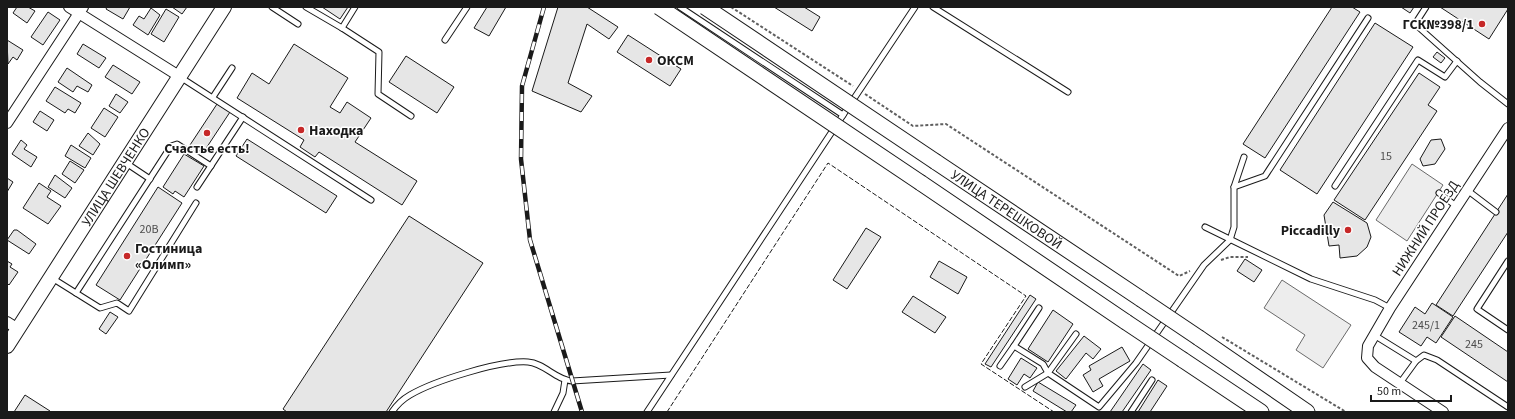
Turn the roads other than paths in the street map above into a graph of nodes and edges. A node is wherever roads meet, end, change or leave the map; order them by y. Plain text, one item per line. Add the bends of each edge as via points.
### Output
1 (69, 7) edge
2 (224, 7) edge
3 (272, 7) edge
4 (306, 7) edge
5 (355, 7) edge
6 (467, 7) edge
7 (659, 7) edge
8 (681, 7) edge
9 (705, 7) edge
10 (915, 7) edge
11 (933, 7) edge
12 (1426, 7) edge
13 (81, 10) edge
14 (1368, 18) dead end
15 (298, 24) dead end
16 (342, 28) junction
17 (445, 40) dead end
18 (1456, 61) junction
19 (232, 68) dead end
20 (179, 76) junction
21 (1068, 92) dead end
22 (212, 97) junction
23 (1508, 104) edge
24 (843, 115) junction
25 (412, 116) dead end
26 (243, 117) junction
27 (7, 123) edge
28 (1508, 128) edge
29 (1244, 157) dead end
30 (125, 162) junction
31 (211, 166) junction
32 (150, 179) junction
33 (1335, 186) dead end
34 (197, 187) dead end
35 (1234, 187) junction
36 (1467, 190) junction
37 (1439, 193) dead end
38 (371, 200) dead end
39 (196, 203) dead end
40 (1456, 206) junction
41 (1496, 212) dead end
42 (1205, 227) dead end
43 (1230, 240) junction
44 (1508, 261) edge
45 (51, 277) junction
46 (76, 293) junction
47 (1039, 308) dead end
48 (1390, 308) junction
49 (13, 325) edge
50 (1508, 330) edge
51 (1076, 334) dead end
52 (1374, 335) junction
53 (7, 346) edge
54 (1014, 346) junction
55 (1416, 361) junction
56 (1000, 366) dead end
57 (1048, 373) junction
58 (671, 375) junction
59 (565, 380) junction
60 (1152, 380) dead end
61 (1400, 383) junction
62 (1025, 387) dead end
63 (1508, 407) edge
64 (392, 412) edge
65 (554, 412) edge
66 (647, 412) edge
67 (1131, 412) edge
68 (1261, 412) edge
69 (1307, 412) edge
70 (1443, 412) edge

1 - 13 street
2 - 20 main road, УЛИЦА ШЕВЧЕНКО
3 - 15 lane
4 - 16 lane
5 - 16 lane
6 - 17 lane
7 - 68 main road, УЛИЦА ТЕРЕШКОВОЙ, bridge
8 - 24 lane
9 - 69 main road, УЛИЦА ТЕРЕШКОВОЙ, bridge
10 - 24 lane
11 - 21 lane
12 - 18 lane via 1415,24
13 - 20 street
13 - 27 street
14 - 35 lane via 1265,176
16 - 25 lane via 379,52 378,94
18 - 23 lane
18 - 33 lane via 1445,77 1418,60
19 - 22 lane
20 - 22 lane
20 - 30 main road, УЛИЦА ШЕВЧЕНКО
22 - 26 lane
24 - 58 lane
26 - 31 lane
26 - 38 lane
28 - 36 street, НИЖНИЙ ПРОЕЗД
29 - 35 lane
30 - 32 lane
30 - 45 main road, УЛИЦА ШЕВЧЕНКО
31 - 32 lane via 177,144 171,146
31 - 34 lane
32 - 46 lane
35 - 43 lane via 1234,227
36 - 40 street, НИЖНИЙ ПРОЕЗД
36 - 41 lane
37 - 40 lane
39 - 46 lane via 129,311 117,303 100,308
40 - 48 street, НИЖНИЙ ПРОЕЗД
42 - 43 lane
43 - 48 lane via 1311,279 1375,300
43 - 57 lane via 1204,265 1136,363 1099,407
44 - 50 lane via 1477,309
45 - 46 lane
45 - 49 main road, УЛИЦА ШЕВЧЕНКО
47 - 54 lane
48 - 52 street, НИЖНИЙ ПРОЕЗД
49 - 53 main road, УЛИЦА ШЕВЧЕНКО
51 - 57 lane
52 - 55 lane
52 - 61 street, НИЖНИЙ ПРОЕЗД via 1368,346 1367,358 1375,367
54 - 56 lane
54 - 57 lane via 1043,364
55 - 61 lane
55 - 63 lane via 1424,355 1437,360
57 - 62 lane
58 - 59 lane
58 - 66 lane
59 - 64 lane via 529,362 502,363 409,395
59 - 65 lane via 563,393
60 - 67 lane
61 - 70 street

